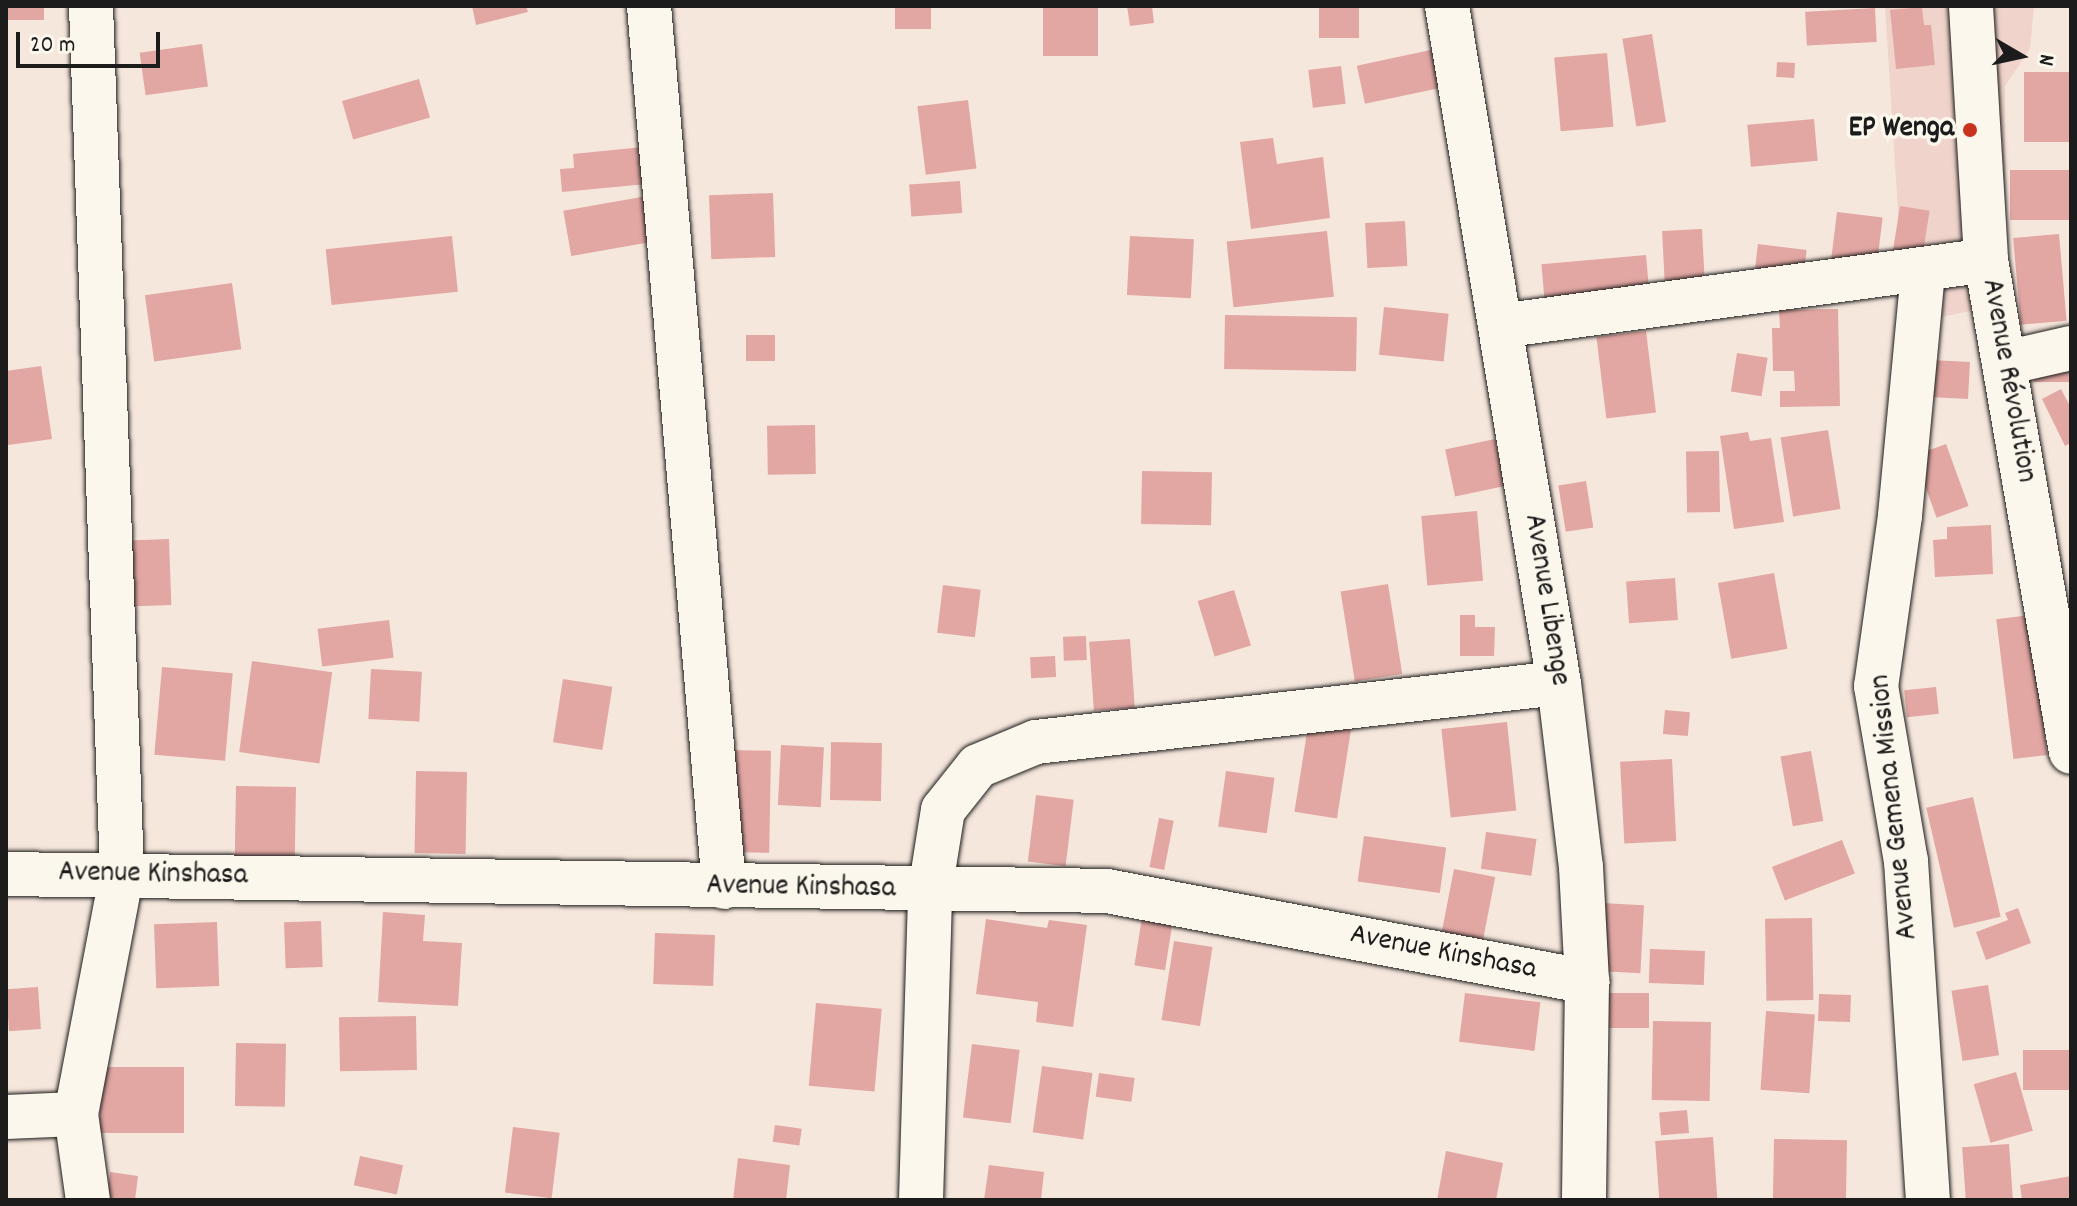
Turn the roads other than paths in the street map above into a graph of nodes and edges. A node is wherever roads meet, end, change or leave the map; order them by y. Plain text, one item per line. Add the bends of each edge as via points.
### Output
1 (91, 6) edge
2 (649, 6) edge
3 (1447, 6) edge
4 (1971, 6) edge
5 (1986, 260) junction
6 (1923, 272) junction
7 (1500, 326) junction
8 (2071, 348) edge
9 (2005, 363) junction
10 (1559, 683) junction
11 (2071, 752) edge
12 (122, 872) junction
13 (6, 874) edge
14 (724, 887) junction
15 (930, 891) junction
16 (1587, 982) junction
17 (76, 1114) junction
18 (6, 1117) edge
19 (88, 1200) edge
20 (921, 1200) edge
21 (1584, 1200) edge
22 (1928, 1200) edge

1 - 12 street
2 - 14 street
3 - 7 street, Avenue Libenge
4 - 5 street, Avenue Révolution
5 - 6 street
5 - 9 street, Avenue Révolution
6 - 7 street
6 - 22 street, Avenue Gemena Mission via 1900,516 1876,686 1906,861
7 - 10 street, Avenue Libenge
8 - 9 street
9 - 11 street, Avenue Révolution
10 - 15 street via 1036,742 978,766 943,810
10 - 16 street, Avenue Libenge via 1581,867
12 - 13 street, Avenue Kinshasa
12 - 14 street, Avenue Kinshasa via 371,883
12 - 17 street
14 - 15 street, Avenue Kinshasa
15 - 16 street, Avenue Kinshasa via 1107,891
15 - 20 street
16 - 21 street, Avenue Libenge
17 - 18 street
17 - 19 street

